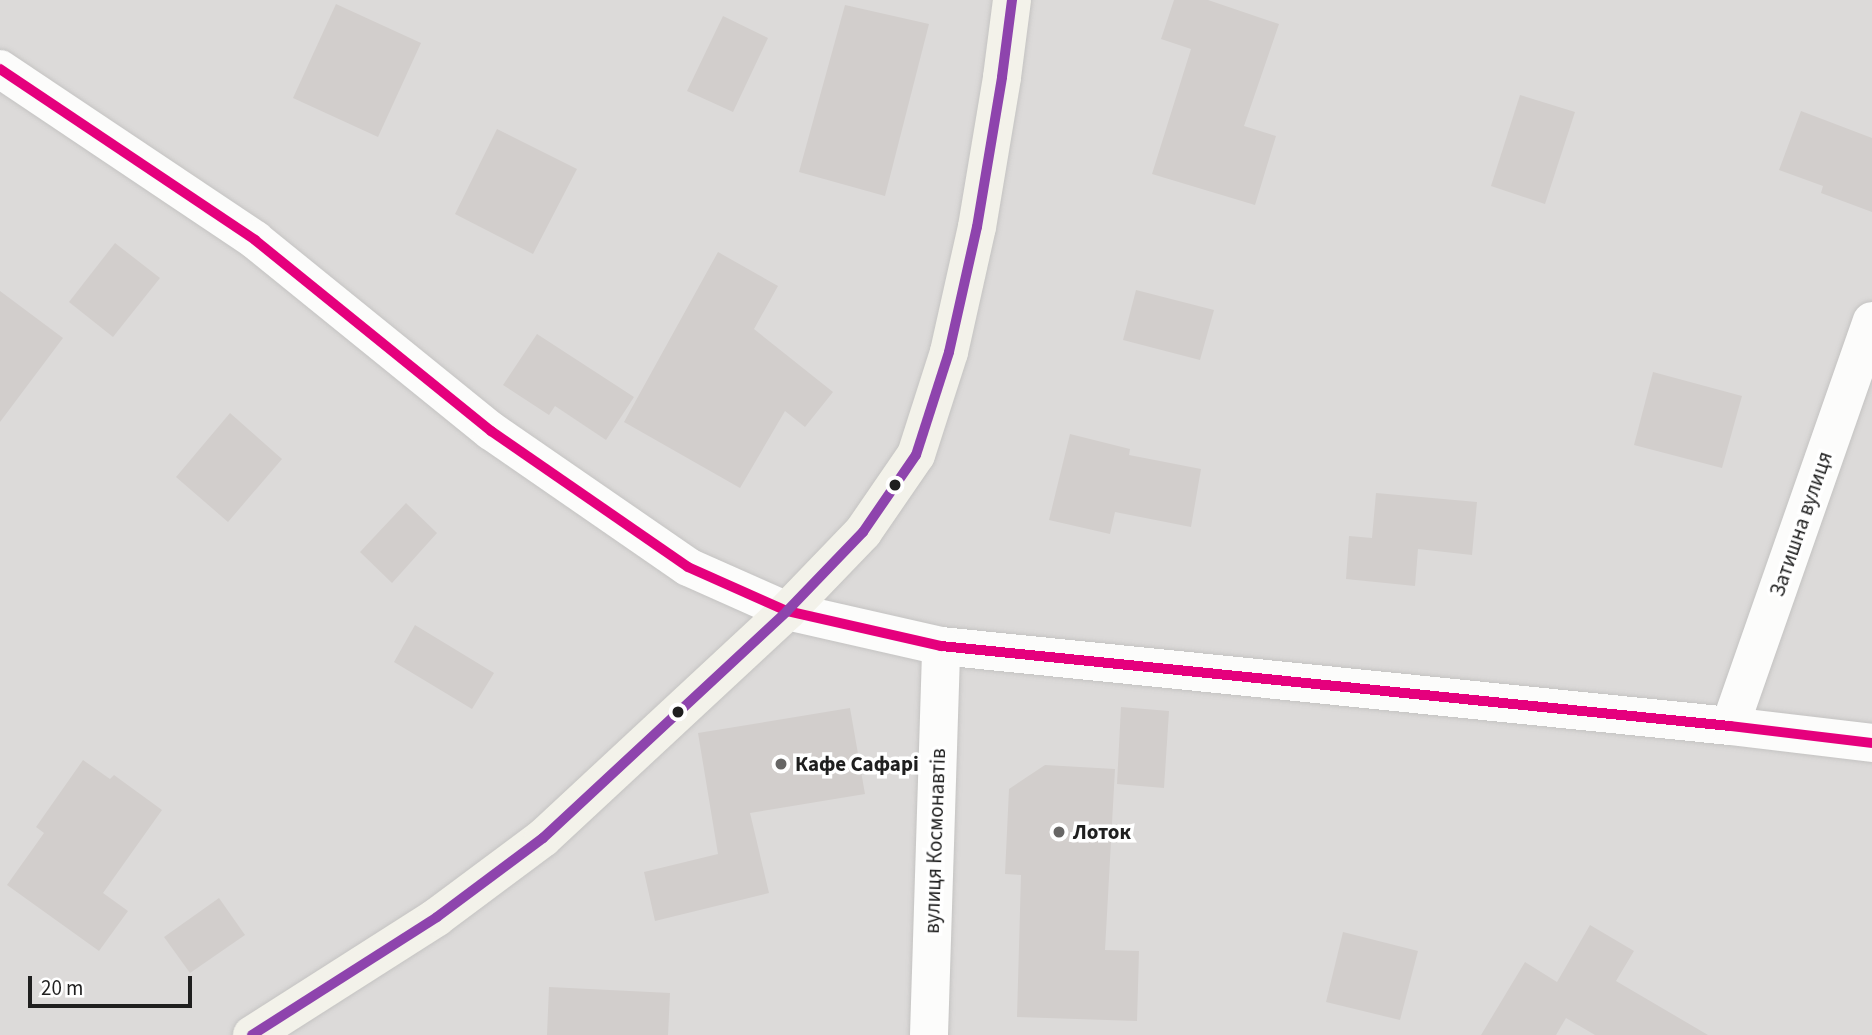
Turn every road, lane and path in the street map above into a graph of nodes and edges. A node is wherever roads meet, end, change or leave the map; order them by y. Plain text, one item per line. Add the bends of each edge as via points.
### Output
1 (1012, 0) edge
2 (0, 69) edge
3 (1872, 321) edge
4 (787, 611) junction
5 (941, 646) junction
6 (1730, 726) junction
7 (1872, 743) edge
8 (252, 1035) edge
9 (929, 1035) edge

1 - 4 street via 977,227 949,352 916,455 863,532
2 - 4 street via 255,240 491,431 688,567
3 - 6 street, Затишна вулиця
4 - 5 street
4 - 8 street via 543,838 437,917
5 - 6 street
5 - 9 street, вулиця Космонавтів
6 - 7 street

